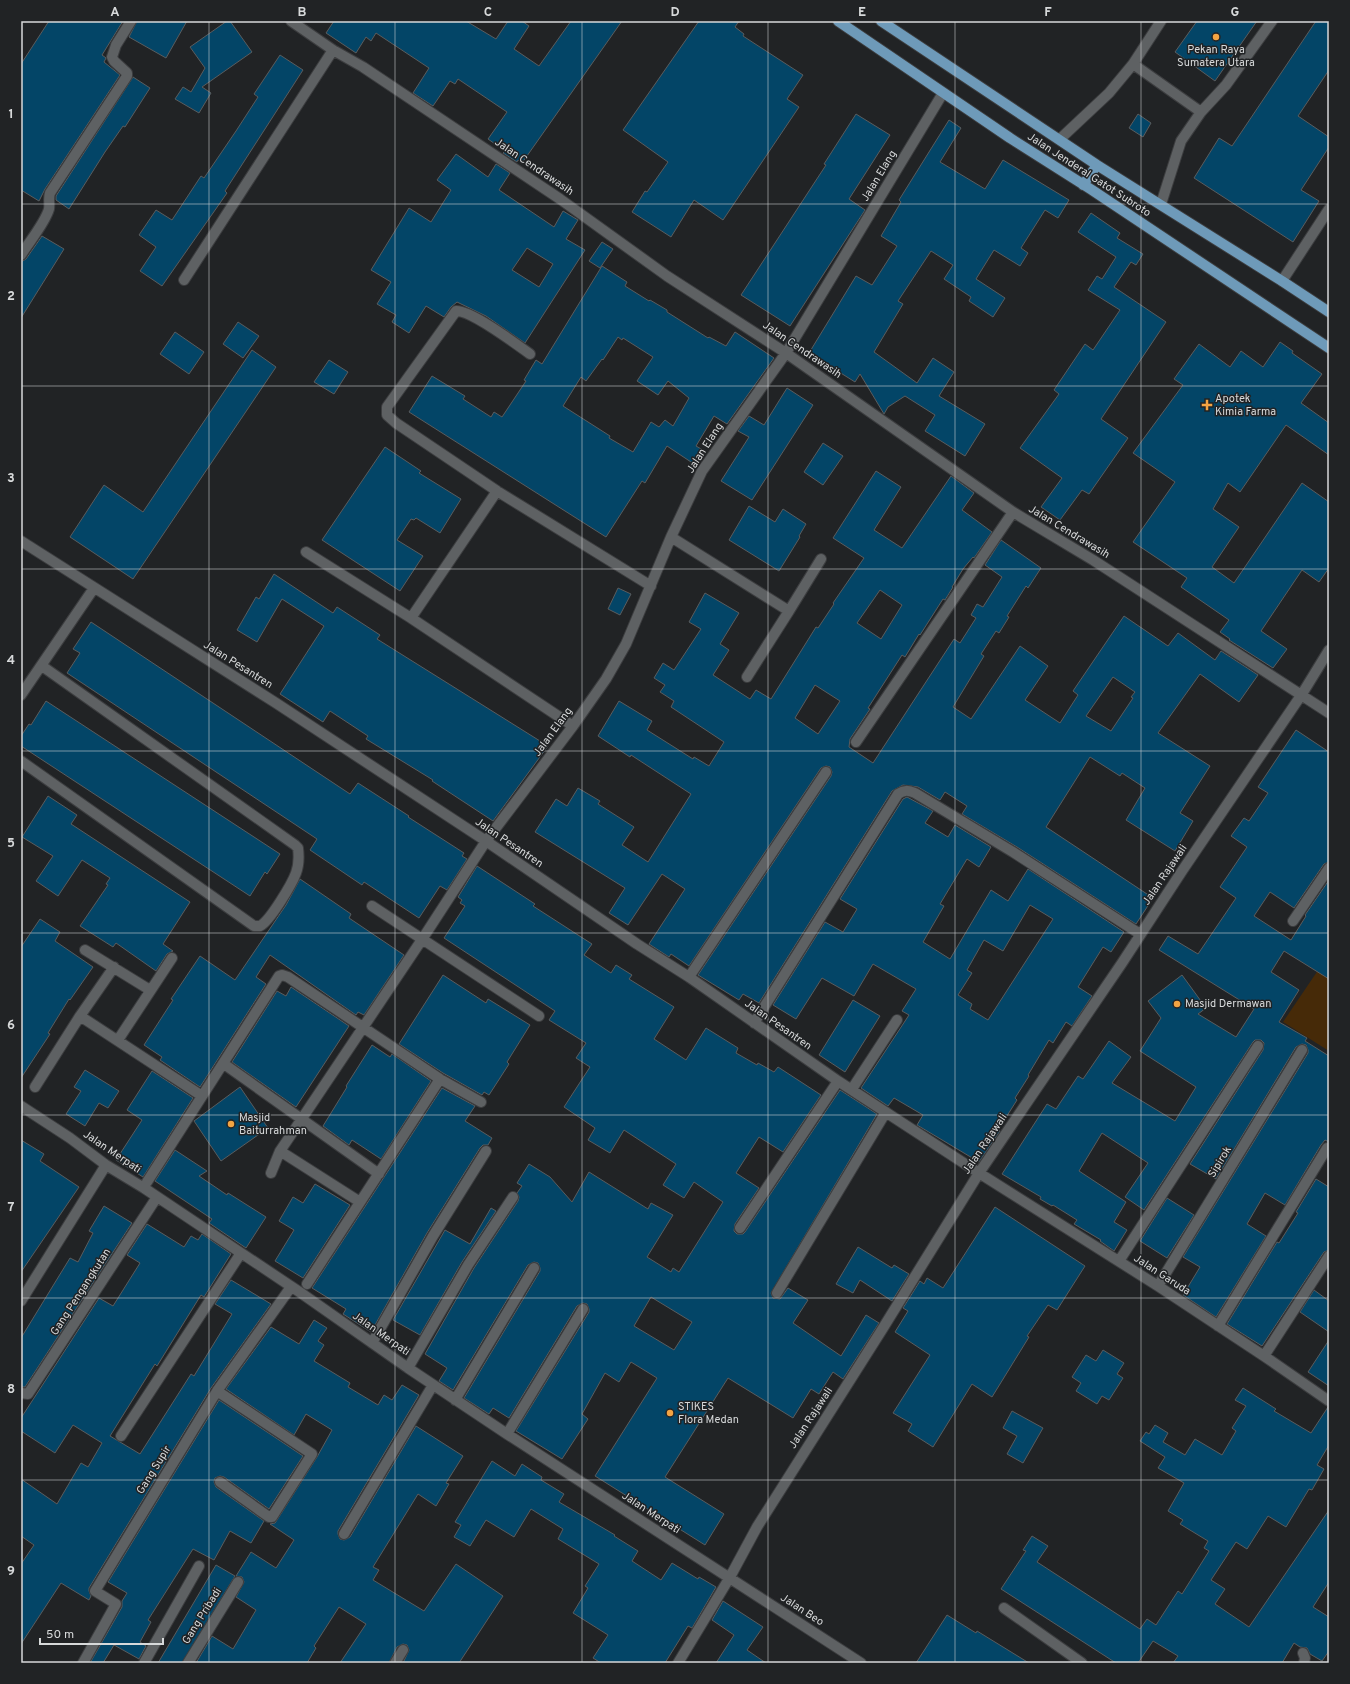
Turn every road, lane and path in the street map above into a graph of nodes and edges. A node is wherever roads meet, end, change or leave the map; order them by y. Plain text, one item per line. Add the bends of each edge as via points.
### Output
1 (131, 21) edge
2 (291, 21) edge
3 (838, 21) edge
4 (881, 21) edge
5 (1161, 21) edge
6 (1272, 21) edge
7 (333, 50) junction
8 (1133, 64) junction
9 (943, 93) junction
10 (1201, 112) junction
11 (1060, 139) junction
12 (1097, 165) junction
13 (1083, 185) junction
14 (1161, 204) junction
15 (1329, 209) edge
16 (21, 255) edge
17 (184, 280) dead end
18 (1282, 280) junction
19 (1329, 312) edge
20 (1329, 348) edge
21 (786, 352) junction
22 (530, 354) dead end
23 (497, 491) junction
24 (1014, 512) junction
25 (671, 537) junction
26 (21, 541) edge
27 (306, 552) dead end
28 (821, 559) dead end
29 (651, 586) junction
30 (94, 588) junction
31 (789, 612) junction
32 (411, 618) junction
33 (1329, 650) edge
34 (42, 666) junction
35 (747, 677) dead end
36 (1302, 694) junction
37 (21, 695) edge
38 (1329, 713) edge
39 (573, 726) junction
40 (856, 742) dead end
41 (21, 761) edge
42 (826, 772) dead end
43 (486, 841) junction
44 (1329, 868) edge
45 (372, 906) dead end
46 (1293, 921) dead end
47 (1140, 934) junction
48 (423, 938) junction
49 (85, 950) dead end
50 (172, 958) dead end
51 (114, 967) junction
52 (689, 977) junction
53 (150, 990) junction
54 (80, 1016) junction
55 (539, 1016) dead end
56 (897, 1020) dead end
57 (754, 1023) junction
58 (362, 1028) junction
59 (118, 1040) junction
60 (1258, 1046) dead end
61 (1302, 1050) dead end
62 (224, 1064) junction
63 (440, 1079) junction
64 (838, 1081) junction
65 (35, 1087) dead end
66 (852, 1089) junction
67 (202, 1096) junction
68 (480, 1102) dead end
69 (21, 1106) edge
70 (886, 1112) junction
71 (300, 1120) junction
72 (1327, 1148) dead end
73 (486, 1151) dead end
74 (280, 1152) junction
75 (106, 1165) junction
76 (979, 1173) junction
77 (271, 1174) dead end
78 (380, 1174) junction
79 (147, 1182) dead end
80 (158, 1197) junction
81 (513, 1197) dead end
82 (360, 1202) junction
83 (740, 1228) dead end
84 (241, 1253) junction
85 (1329, 1256) edge
86 (1119, 1261) junction
87 (534, 1268) dead end
88 (307, 1284) dead end
89 (1158, 1286) junction
90 (291, 1287) junction
91 (777, 1293) dead end
92 (21, 1300) edge
93 (583, 1309) dead end
94 (1218, 1326) junction
95 (372, 1343) junction
96 (1264, 1356) junction
97 (408, 1368) junction
98 (433, 1385) junction
99 (217, 1391) junction
100 (21, 1394) edge
101 (455, 1400) junction
102 (1329, 1401) edge
103 (507, 1434) junction
104 (122, 1436) dead end
105 (220, 1482) dead end
106 (344, 1534) dead end
107 (199, 1566) dead end
108 (730, 1577) junction
109 (238, 1582) dead end
110 (1004, 1608) dead end
111 (403, 1650) dead end
112 (1303, 1653) dead end
113 (83, 1663) edge
114 (144, 1663) edge
115 (188, 1663) edge
116 (395, 1663) edge
117 (678, 1663) edge
118 (861, 1663) edge
119 (1082, 1663) edge
120 (1304, 1663) edge

1 - 16 street via 116,45 112,57 127,76 50,193 49,208 45,217
2 - 7 street, Jalan Cendrawasih
3 - 9 main road, Jalan Jenderal Gatot Subroto
4 - 11 main road, Jalan Jenderal Gatot Subroto
5 - 8 street
6 - 10 street via 1226,85
7 - 17 street
7 - 21 street, Jalan Cendrawasih via 363,67 560,199 667,276
8 - 10 street
8 - 11 street via 1109,93
9 - 13 main road, Jalan Jenderal Gatot Subroto
9 - 21 street, Jalan Elang
10 - 14 street via 1182,141
11 - 12 main road, Jalan Jenderal Gatot Subroto
12 - 13 main road
12 - 14 main road, Jalan Jenderal Gatot Subroto
13 - 20 main road, Jalan Jenderal Gatot Subroto
14 - 18 main road, Jalan Jenderal Gatot Subroto
15 - 18 street
18 - 19 main road, Jalan Jenderal Gatot Subroto
21 - 24 street, Jalan Cendrawasih
21 - 25 street, Jalan Elang via 702,471
22 - 23 street via 472,316 456,311 386,410 387,415 396,423
23 - 29 street
23 - 32 street
24 - 36 street, Jalan Cendrawasih
24 - 40 street
25 - 29 street, Jalan Elang
25 - 31 street
26 - 30 street, Jalan Pesantren
27 - 32 street
28 - 31 street
29 - 39 street, Jalan Elang via 626,644 606,679
30 - 34 street
30 - 43 street, Jalan Pesantren via 276,703
31 - 35 street
32 - 39 street
33 - 36 street, Jalan Rajawali
34 - 37 street
34 - 41 street via 295,845 299,858 297,872 269,919 260,926 254,926
36 - 38 street, Jalan Cendrawasih
36 - 47 street, Jalan Rajawali
39 - 43 street, Jalan Elang
42 - 52 street
43 - 48 street, Jalan Elang
43 - 52 street, Jalan Pesantren
44 - 46 street
45 - 48 street
47 - 57 street via 1013,852 915,793 903,791 898,794
47 - 76 street, Jalan Rajawali
48 - 55 street
48 - 58 street, Jalan Elang
49 - 51 street
50 - 53 street
51 - 53 street
51 - 54 street
52 - 57 street, Jalan Pesantren
53 - 59 street
54 - 59 street
54 - 65 street
56 - 66 street
57 - 64 street, Jalan Pesantren
58 - 62 street via 288,977 280,975
58 - 63 street
58 - 71 street, Jalan Elang
59 - 67 street
60 - 86 street
61 - 89 street, Sipirok
62 - 67 street
62 - 71 street
63 - 68 street
63 - 78 street
64 - 66 street, Jalan Pesantren
64 - 83 street
66 - 70 street, Jalan Pesantren
67 - 79 street
69 - 75 street, Jalan Merpati
70 - 76 street, Jalan Pesantren
70 - 91 street
71 - 74 street, Jalan Elang
71 - 78 street
72 - 94 street
73 - 95 street via 433,1236
74 - 77 street, Jalan Elang
74 - 82 street
75 - 80 street, Jalan Merpati
75 - 92 street
76 - 86 street, Jalan Garuda
76 - 108 street, Jalan Rajawali via 757,1527
78 - 82 street
80 - 84 street, Jalan Merpati
80 - 100 street, Gang Pengangkutan via 28,1394
81 - 97 street via 468,1264
82 - 88 street
84 - 90 street, Jalan Merpati
84 - 104 street
85 - 96 street
86 - 89 street, Jalan Garuda
87 - 101 street
89 - 94 street, Jalan Garuda
90 - 95 street, Jalan Merpati
90 - 99 street, Gang Supir
93 - 103 street
94 - 96 street, Jalan Garuda
95 - 97 street, Jalan Merpati
96 - 102 street, Jalan Garuda
97 - 98 street, Jalan Merpati
98 - 101 street, Jalan Merpati
98 - 106 street
99 - 105 street via 312,1454 272,1517
99 - 113 street, Gang Supir via 95,1591 116,1604
101 - 103 street, Jalan Merpati
103 - 108 street, Jalan Merpati
107 - 114 street
108 - 117 street, Jalan Rajawali
108 - 118 street, Jalan Beo
109 - 115 street, Gang Pribadi
110 - 119 street
111 - 116 street
112 - 120 street

